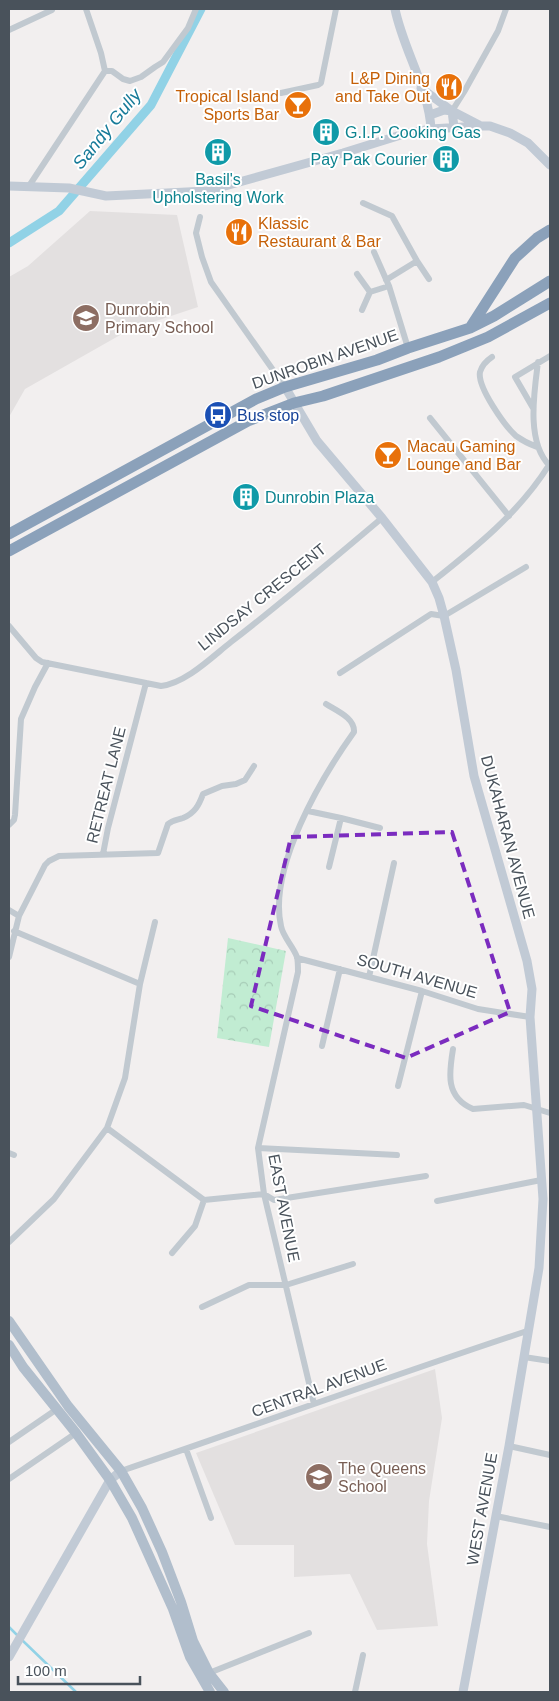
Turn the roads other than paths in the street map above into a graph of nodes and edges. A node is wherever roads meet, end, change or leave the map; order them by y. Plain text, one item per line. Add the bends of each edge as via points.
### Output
1 (86, 9) edge
2 (196, 9) edge
3 (336, 9) edge
4 (395, 9) edge
5 (506, 9) edge
6 (52, 10) dead end
7 (9, 30) edge
8 (105, 71) junction
9 (421, 88) junction
10 (280, 93) dead end
11 (452, 111) junction
12 (430, 115) junction
13 (480, 126) junction
14 (454, 127) junction
15 (431, 129) junction
16 (550, 165) edge
17 (9, 184) edge
18 (29, 186) junction
19 (363, 203) dead end
20 (200, 217) dead end
21 (550, 230) edge
22 (374, 252) dead end
23 (417, 261) junction
24 (357, 274) dead end
25 (429, 278) dead end
26 (550, 281) edge
27 (388, 283) junction
28 (370, 292) junction
29 (550, 303) edge
30 (362, 310) dead end
31 (470, 328) junction
32 (408, 348) junction
33 (550, 356) edge
34 (492, 357) dead end
35 (538, 362) junction
36 (285, 387) junction
37 (294, 403) junction
38 (533, 408) junction
39 (430, 418) dead end
40 (537, 446) junction
41 (549, 466) edge
42 (508, 516) junction
43 (382, 518) junction
44 (9, 534) edge
45 (9, 551) edge
46 (526, 567) dead end
47 (432, 582) junction
48 (444, 616) junction
49 (9, 626) edge
50 (48, 664) junction
51 (340, 673) dead end
52 (146, 683) junction
53 (326, 704) dead end
54 (254, 766) dead end
55 (308, 811) junction
56 (341, 818) junction
57 (9, 825) edge
58 (380, 828) dead end
59 (103, 854) junction
60 (394, 863) dead end
61 (329, 866) dead end
62 (9, 910) edge
63 (19, 916) junction
64 (155, 922) dead end
65 (14, 931) junction
66 (9, 957) edge
67 (297, 958) junction
68 (340, 969) junction
69 (369, 977) junction
70 (140, 984) junction
71 (422, 992) junction
72 (530, 1017) junction
73 (322, 1046) dead end
74 (454, 1049) dead end
75 (398, 1086) dead end
76 (536, 1108) junction
77 (550, 1113) edge
78 (107, 1128) junction
79 (258, 1148) junction
80 (397, 1155) dead end
81 (426, 1176) dead end
82 (541, 1180) junction
83 (264, 1194) junction
84 (204, 1200) junction
85 (437, 1201) dead end
86 (547, 1201) edge
87 (9, 1242) edge
88 (172, 1254) dead end
89 (353, 1264) dead end
90 (286, 1285) junction
91 (202, 1308) dead end
92 (9, 1321) edge
93 (527, 1331) junction
94 (9, 1345) edge
95 (524, 1357) junction
96 (550, 1361) edge
97 (314, 1404) junction
98 (57, 1409) junction
99 (76, 1433) junction
100 (9, 1442) edge
101 (509, 1446) junction
102 (186, 1449) junction
103 (550, 1455) edge
104 (121, 1471) junction
105 (9, 1479) edge
106 (110, 1480) junction
107 (496, 1516) junction
108 (211, 1518) dead end
109 (550, 1527) edge
110 (309, 1633) dead end
111 (363, 1655) dead end
112 (9, 1657) edge
113 (209, 1672) junction
114 (464, 1691) edge
115 (210, 1692) edge
116 (224, 1692) edge
117 (355, 1692) edge

1 - 8 street
2 - 8 street via 188,28 156,67 130,81 112,71
3 - 10 street via 321,83
4 - 9 street
5 - 11 street via 498,31
6 - 7 street
8 - 18 street
9 - 11 street
9 - 12 street
11 - 12 street
11 - 13 street
11 - 14 street
12 - 15 street
13 - 14 street
13 - 16 street via 510,132 528,143
14 - 15 street
15 - 18 street via 207,191 106,196 69,188
17 - 18 street
19 - 23 street via 392,216
20 - 36 street via 196,233 212,282
21 - 31 highway via 515,258
22 - 27 street
23 - 25 street
23 - 27 street
24 - 28 street
26 - 31 highway, DUNROBIN AVENUE
27 - 28 street
27 - 32 street
28 - 30 street
29 - 37 highway, DUNROBIN AVENUE via 488,338 323,396
31 - 32 highway, DUNROBIN AVENUE
32 - 36 highway, DUNROBIN AVENUE
33 - 35 street
34 - 40 street via 485,362 480,374 483,389 515,435
35 - 38 street
35 - 38 street via 515,377
36 - 37 street
36 - 44 highway, DUNROBIN AVENUE via 240,407
37 - 43 street via 317,441
37 - 45 highway, DUNROBIN AVENUE via 248,421
38 - 40 street
39 - 42 street
40 - 41 street
41 - 42 street
42 - 47 street via 466,556
43 - 47 street, DUKAHARAN AVENUE
43 - 52 street, LINDSAY CRESCENT via 268,614 179,682 161,686
46 - 48 street
47 - 48 street, DUKAHARAN AVENUE
48 - 51 street via 431,614
48 - 72 street, DUKAHARAN AVENUE via 474,776 527,961 532,989
49 - 50 street, LINDSAY CRESCENT via 36,658
50 - 52 street, LINDSAY CRESCENT
50 - 57 street via 21,719 15,815
52 - 59 street, RETREAT LANE
53 - 55 street via 351,721 354,732 323,779
54 - 59 street via 246,780 203,794 198,808 184,818 171,821 158,853
55 - 56 street
55 - 67 street via 288,854 279,893 281,927
56 - 58 street
56 - 61 street
59 - 63 street, RETREAT LANE via 58,856 49,860
60 - 69 street
62 - 63 street
63 - 65 street, RETREAT LANE
64 - 70 street
65 - 66 street, RETREAT LANE
65 - 70 street
67 - 68 street, SOUTH AVENUE
67 - 79 street, EAST AVENUE via 298,972
68 - 69 street, SOUTH AVENUE
68 - 73 street
69 - 71 street, SOUTH AVENUE
70 - 78 street via 125,1078
71 - 72 street, SOUTH AVENUE via 478,1009
71 - 75 street
72 - 76 street, DUKAHARAN AVENUE
74 - 76 street via 450,1082 466,1106 473,1109 524,1105
76 - 77 street
76 - 82 street, DUKAHARAN AVENUE
78 - 84 street
78 - 87 street via 54,1199
79 - 80 street
79 - 83 street, EAST AVENUE
81 - 83 street via 274,1200
82 - 85 street
82 - 86 street, DUKAHARAN AVENUE
83 - 84 street
83 - 90 street, EAST AVENUE
84 - 88 street via 195,1226
86 - 93 street, DUKAHARAN AVENUE
89 - 90 street
90 - 91 street via 250,1284
90 - 97 street, EAST AVENUE
92 - 104 main road via 68,1406
93 - 95 street, WEST AVENUE
93 - 97 street, CENTRAL AVENUE
94 - 98 main road
95 - 96 street
95 - 101 street, WEST AVENUE
97 - 102 street, CENTRAL AVENUE
98 - 99 main road
98 - 100 street
99 - 105 street
99 - 106 main road
101 - 103 street
101 - 107 street, WEST AVENUE
102 - 104 street, CENTRAL AVENUE
102 - 108 street
104 - 106 street
104 - 113 main road via 162,1552 193,1641
106 - 112 street
106 - 115 main road via 132,1518 173,1609 190,1657
107 - 109 street
107 - 114 street, WEST AVENUE
110 - 113 street
111 - 117 street
113 - 116 main road

